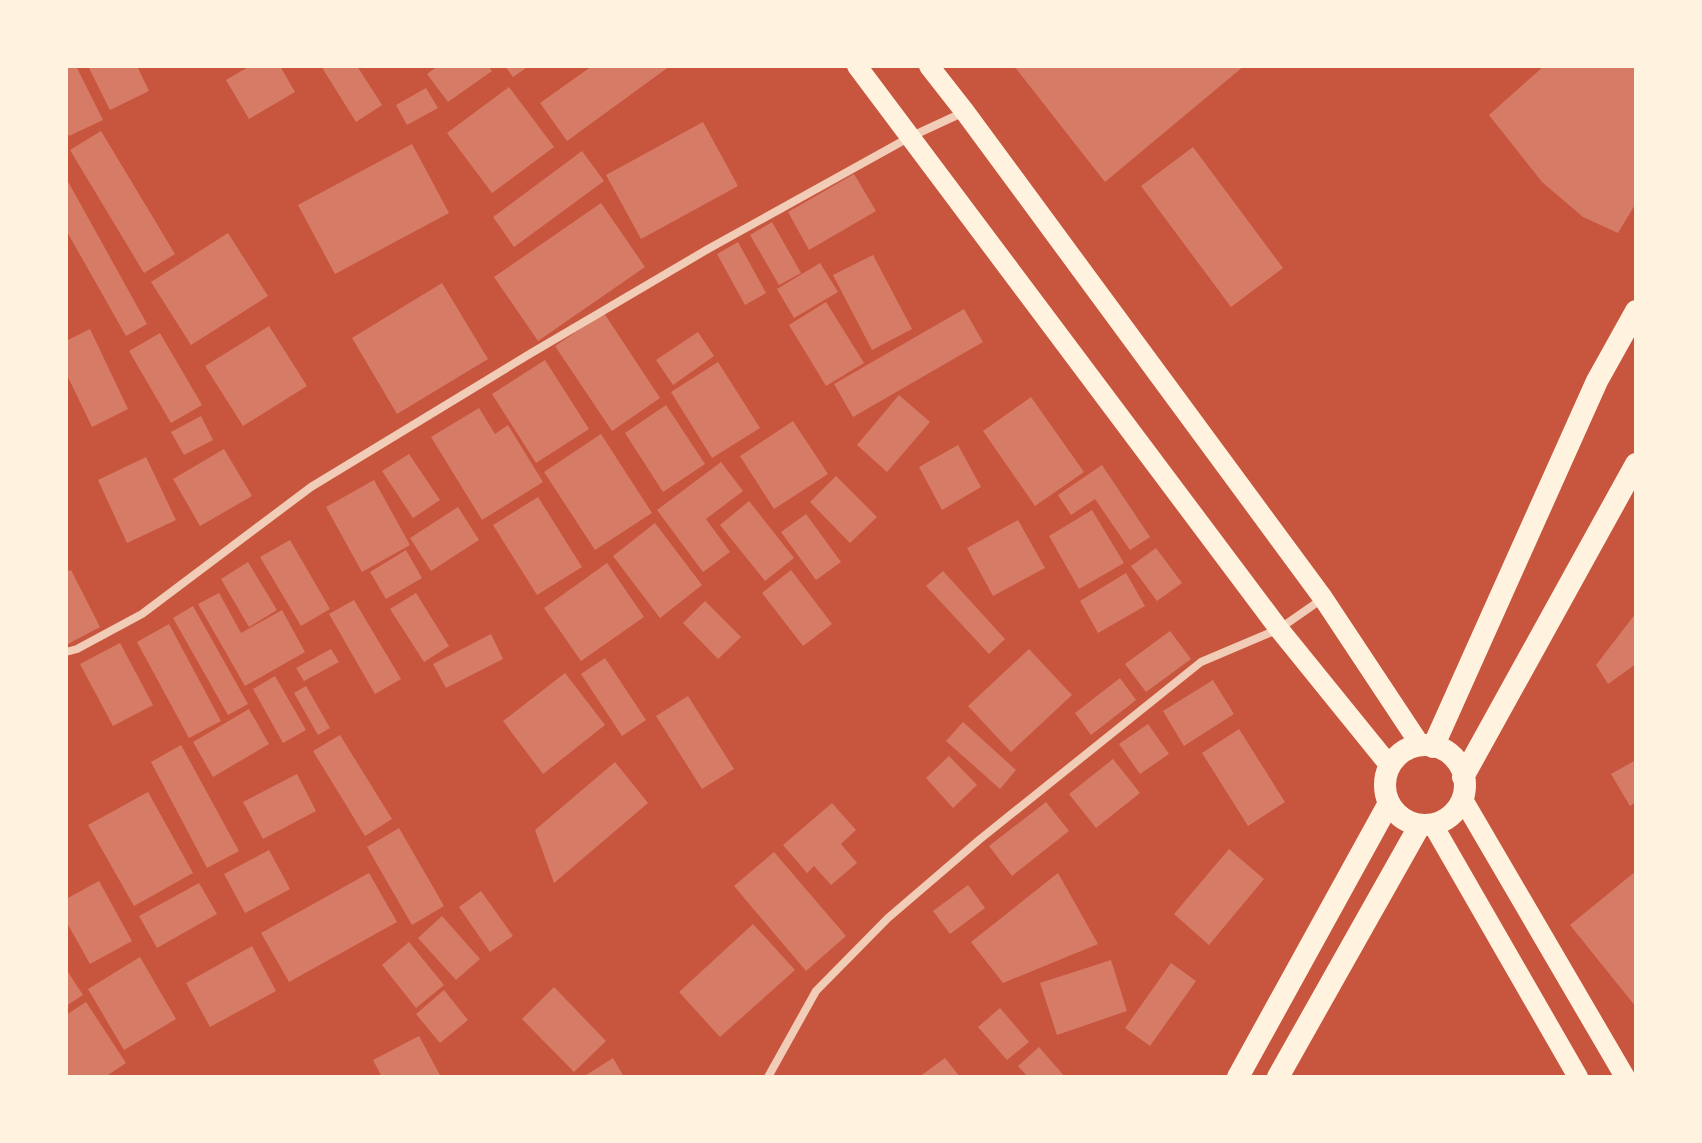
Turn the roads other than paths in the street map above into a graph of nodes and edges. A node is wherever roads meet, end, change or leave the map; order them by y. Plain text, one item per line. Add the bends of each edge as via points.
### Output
1 (857, 66) edge
2 (929, 66) edge
3 (965, 112) junction
4 (910, 137) junction
5 (1636, 311) edge
6 (1636, 464) edge
7 (1323, 598) junction
8 (1279, 629) junction
9 (66, 652) edge
10 (1427, 746) junction
11 (1390, 766) junction
12 (1463, 788) junction
13 (1389, 803) junction
14 (1426, 825) junction
15 (768, 1077) edge
16 (1238, 1077) edge
17 (1278, 1077) edge
18 (1578, 1077) edge
19 (1625, 1077) edge

1 - 4 main road
2 - 3 main road
3 - 4 street
3 - 7 main road
4 - 8 main road
4 - 9 street via 351,462 142,614
5 - 10 highway via 1597,381
6 - 12 highway
7 - 8 street
7 - 10 main road
8 - 11 main road
8 - 15 street via 1201,662 899,908 816,991
10 - 11 highway via 1408,749
10 - 12 highway via 1456,760
11 - 13 highway via 1385,778
12 - 14 highway via 1456,811
12 - 19 main road
13 - 14 highway via 1406,821
13 - 16 highway
14 - 17 highway
14 - 18 main road

